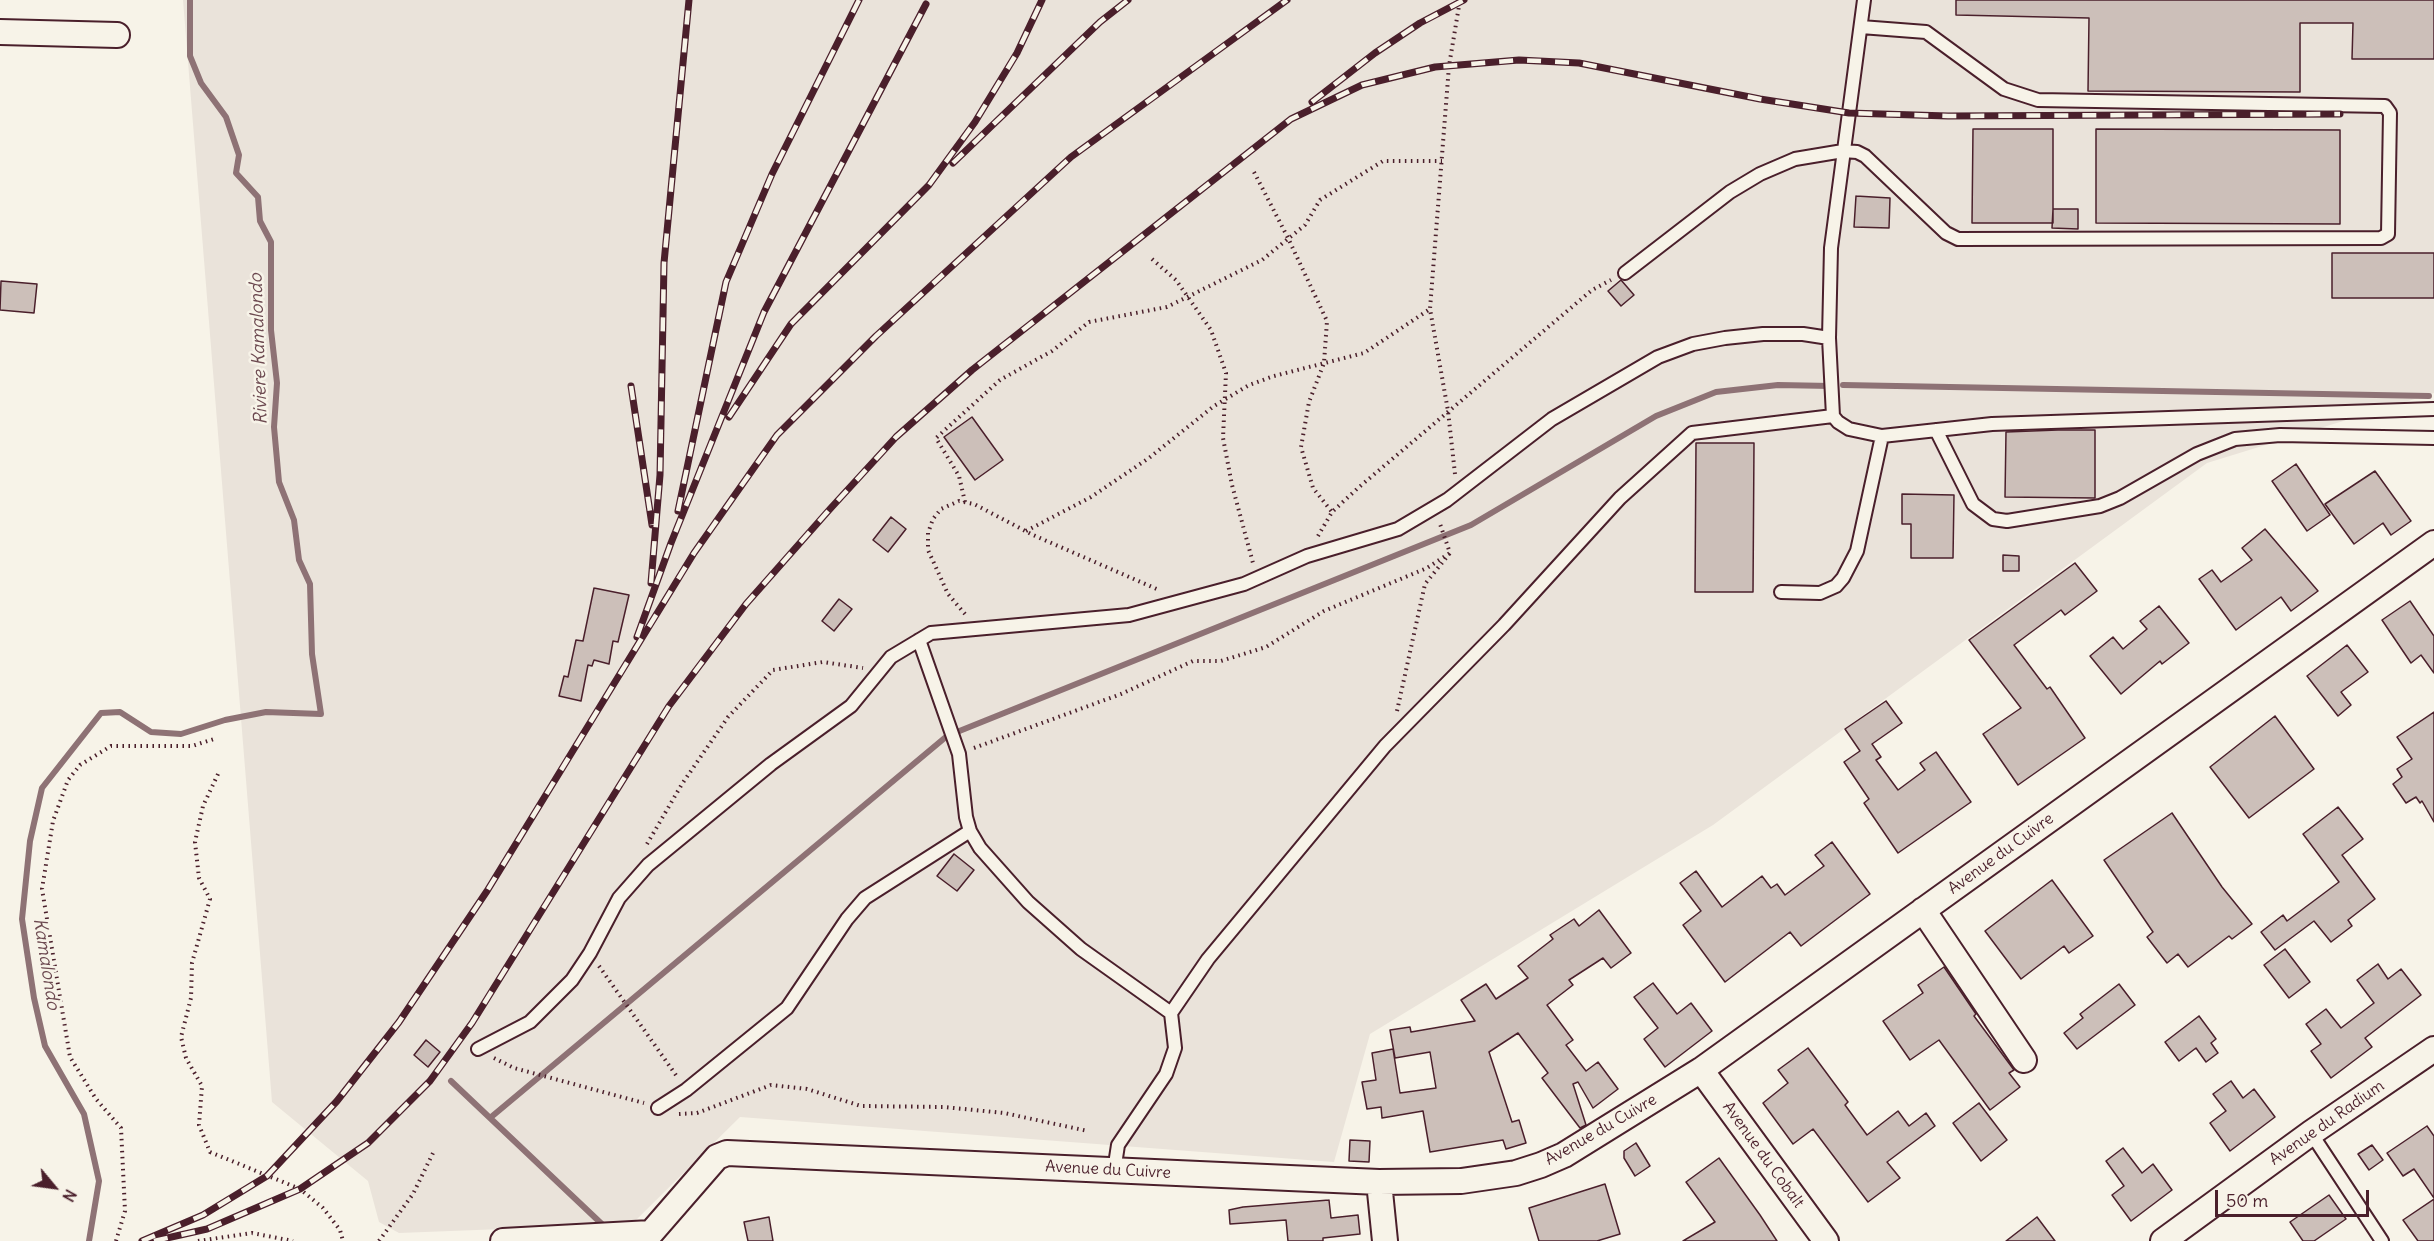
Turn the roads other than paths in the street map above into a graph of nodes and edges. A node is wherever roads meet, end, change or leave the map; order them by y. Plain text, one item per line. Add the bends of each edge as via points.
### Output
1 (1864, 0) edge
2 (1861, 27) junction
3 (0, 32) edge
4 (117, 35) dead end
5 (1843, 151) junction
6 (1625, 273) road end
7 (1829, 338) junction
8 (2434, 409) edge
9 (1833, 416) junction
10 (1936, 430) junction
11 (1882, 436) junction
12 (2434, 438) edge
13 (2434, 543) edge
14 (1781, 592) dead end
15 (919, 640) junction
16 (970, 831) junction
17 (1923, 910) junction
18 (1171, 1013) junction
19 (2434, 1048) edge
20 (478, 1049) road end
21 (2024, 1060) dead end
22 (1701, 1070) junction
23 (658, 1107) road end
24 (2311, 1133) junction
25 (1114, 1171) junction
26 (1379, 1182) junction
27 (503, 1241) edge
28 (1385, 1241) edge
29 (1826, 1241) edge
30 (2163, 1241) edge
31 (2382, 1241) edge

1 - 2 lane
2 - 5 lane
2 - 5 lane via 1926,32 2004,89 2038,100 2385,106 2390,113 2390,229 2381,238 1958,238 1946,232 1865,156
3 - 4 street
5 - 6 lane via 1795,159 1760,174 1730,192
5 - 7 lane via 1832,248
7 - 9 lane
7 - 15 lane via 1783,334 1725,338 1693,344 1659,357 1552,419 1457,492 1398,529 1307,556 1258,577 1129,615 931,633
8 - 10 lane via 1992,424
9 - 11 lane via 1850,429
9 - 18 lane via 1692,433 1670,451 1620,498 1504,625 1385,746 1208,959
10 - 11 lane
10 - 12 lane via 1972,504 1993,519 2007,520 2100,506 2197,454 2235,439 2280,435
11 - 14 lane via 1857,551 1846,573 1829,590
13 - 17 street, Avenue du Cuivre
15 - 16 lane via 959,753
15 - 20 lane via 891,657 851,706 771,764 648,865 619,898 572,980 530,1022
16 - 18 lane via 980,848 1028,902 1081,949
16 - 23 lane via 865,898 787,1008 686,1090
17 - 21 street
17 - 22 street, Avenue du Cuivre
18 - 25 lane via 1175,1048 1169,1065 1118,1145
19 - 24 street, Avenue du Radium
22 - 26 street, Avenue du Cuivre via 1564,1155 1541,1165 1487,1178
22 - 29 street, Avenue du Cobalt
24 - 30 street, Avenue du Radium
24 - 31 lane
25 - 26 street, Avenue du Cuivre
25 - 27 street, Avenue du Cuivre via 727,1153 717,1157 656,1230 645,1235
26 - 28 street

